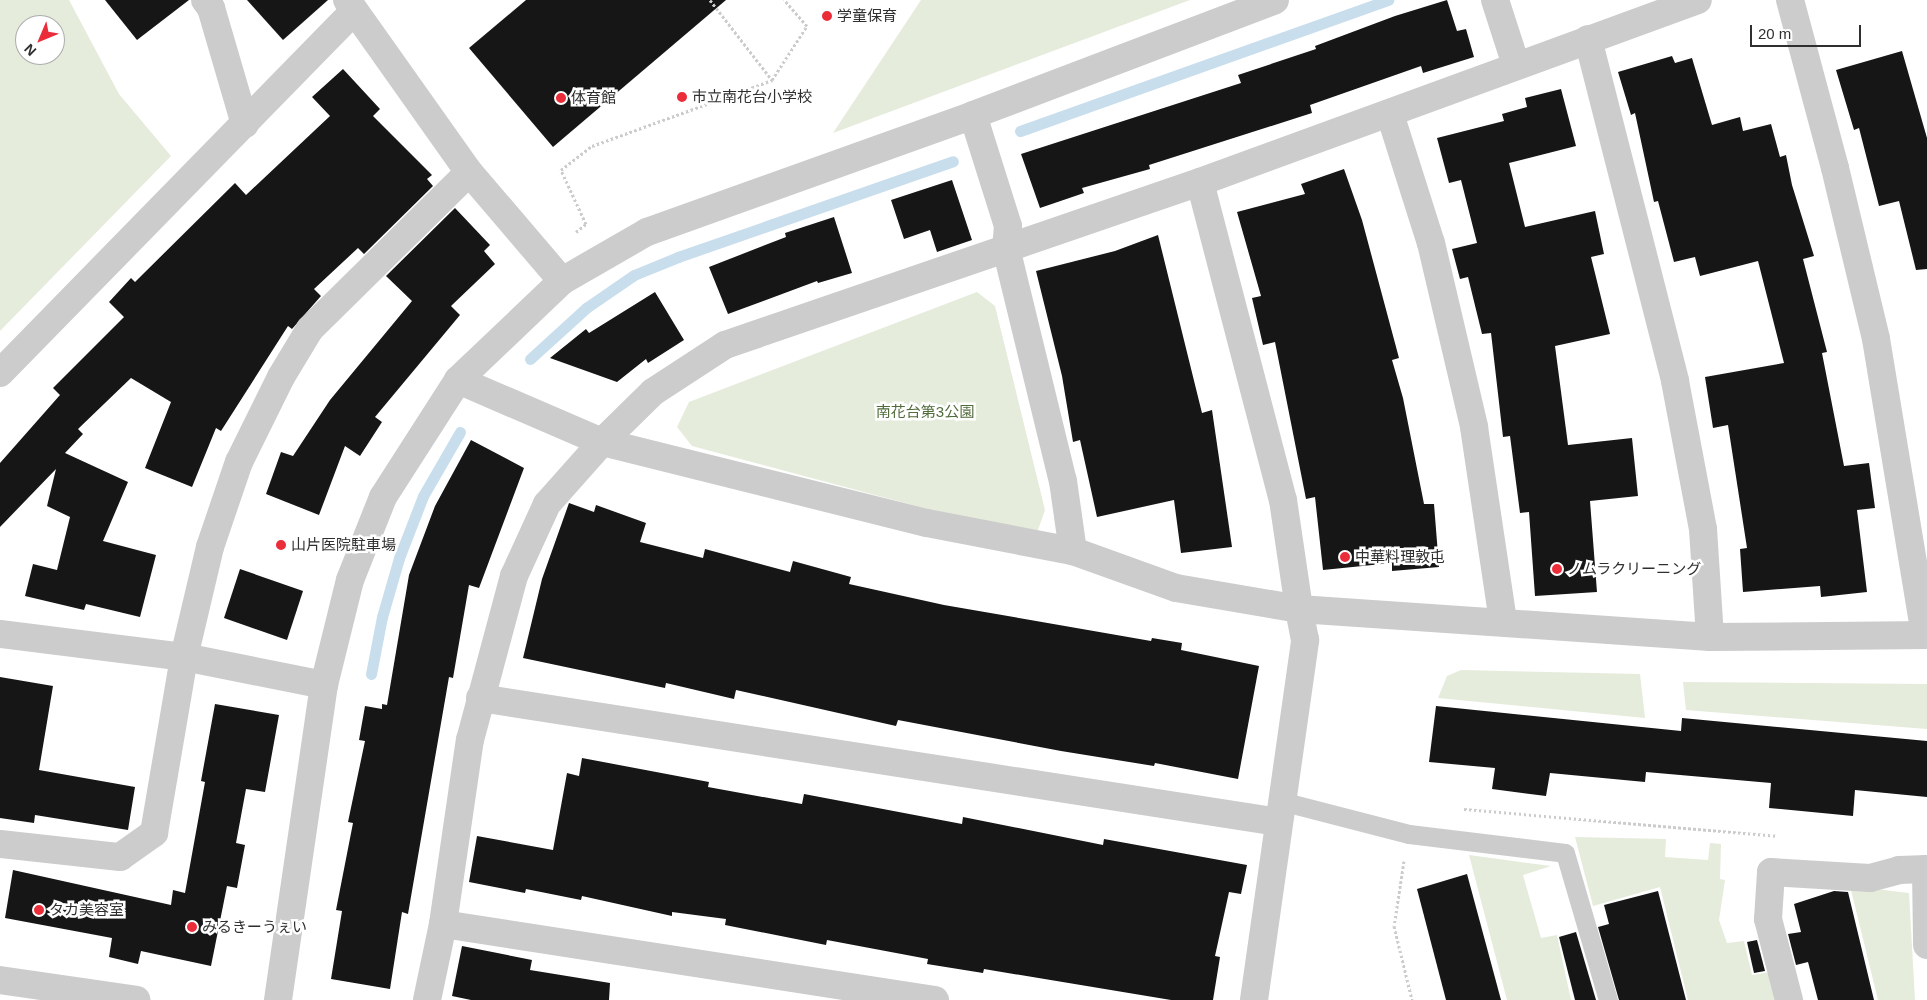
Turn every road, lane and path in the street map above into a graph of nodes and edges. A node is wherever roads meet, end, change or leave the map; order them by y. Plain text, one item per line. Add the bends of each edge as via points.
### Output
1 (205, 0) edge
2 (710, 0) edge
3 (784, 0) edge
4 (1275, 0) edge
5 (1495, 0) edge
6 (1698, 0) edge
7 (1790, 0) edge
8 (350, 5) edge
9 (1588, 39) junction
10 (1516, 65) junction
11 (772, 80) junction
12 (1390, 114) junction
13 (973, 115) junction
14 (245, 124) junction
15 (469, 172) junction
16 (1200, 182) junction
17 (586, 224) dead end
18 (1006, 248) junction
19 (562, 281) junction
20 (0, 372) edge
21 (458, 380) junction
22 (602, 442) junction
23 (1073, 551) junction
24 (1299, 609) junction
25 (1503, 622) junction
26 (0, 634) edge
27 (1926, 635) edge
28 (1710, 637) junction
29 (184, 657) junction
30 (324, 685) junction
31 (480, 698) junction
32 (1280, 811) junction
33 (0, 844) edge
34 (1926, 869) edge
35 (443, 924) junction
36 (1927, 945) edge
37 (0, 980) edge
38 (137, 1000) edge
39 (278, 1000) edge
40 (427, 1000) edge
41 (935, 1000) edge
42 (1254, 1000) edge
43 (1608, 1000) edge
44 (1789, 1000) edge

1 - 14 street via 211,8
2 - 11 path
3 - 11 path via 807,26
4 - 13 street
5 - 10 street
6 - 9 street
7 - 27 street via 1876,339
8 - 14 street
8 - 15 street
9 - 10 street
9 - 28 street via 1675,381 1703,529
10 - 12 street
11 - 17 path via 592,146 561,170
12 - 16 street
12 - 25 street via 1431,243 1474,428
13 - 18 street via 1008,226
13 - 19 street via 647,232
14 - 20 street
15 - 19 street
15 - 29 street via 310,329 281,377 238,462 210,547
16 - 18 street
16 - 24 street via 1283,500
18 - 22 street via 725,345 653,392
18 - 23 street via 1063,481
19 - 21 street
21 - 22 street
21 - 30 street via 382,497 350,580
22 - 23 street via 927,523
22 - 31 street via 547,504 514,576
23 - 24 street via 1176,588
24 - 25 street
24 - 32 street via 1305,640
25 - 28 street
26 - 29 street
27 - 28 street
29 - 30 street
29 - 33 street via 154,833 120,857
30 - 39 street
31 - 32 street
31 - 35 street via 470,740
32 - 42 street
32 - 43 lane via 1409,834 1565,853
34 - 36 street
34 - 44 street via 1899,870 1870,878 1772,872 1768,919
35 - 40 street
35 - 41 street
37 - 38 street

